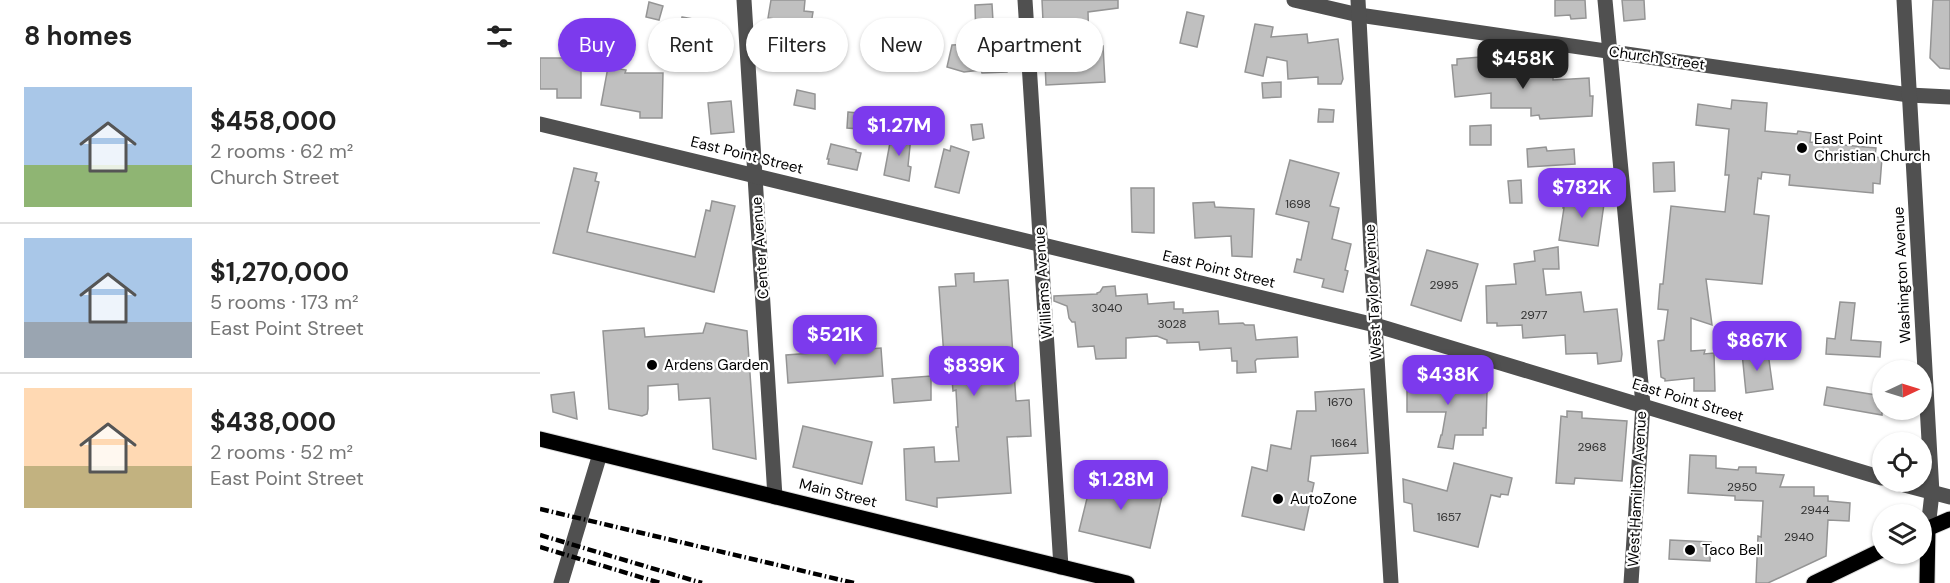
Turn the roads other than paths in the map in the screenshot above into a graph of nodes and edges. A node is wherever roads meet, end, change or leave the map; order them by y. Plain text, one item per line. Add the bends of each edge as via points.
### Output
1 (744, 0) edge
2 (1025, 0) edge
3 (1294, 0) edge
4 (1605, 0) edge
5 (1904, 0) edge
6 (1359, 7) edge
7 (1610, 51) junction
8 (1910, 95) junction
9 (1950, 97) edge
10 (540, 124) edge
11 (755, 176) junction
12 (1041, 244) junction
13 (1375, 325) junction
14 (1642, 405) junction
15 (540, 438) edge
16 (600, 454) junction
17 (1872, 475) edge
18 (1928, 492) edge
19 (1932, 493) junction
20 (775, 496) junction
21 (1950, 497) edge
22 (1930, 504) edge
23 (1950, 519) edge
24 (1932, 526) edge
25 (1872, 555) edge
26 (1926, 564) edge
27 (1060, 567) junction
28 (561, 583) edge
29 (1126, 583) edge
30 (1391, 583) edge
31 (1631, 583) edge
32 (1814, 583) edge
33 (1927, 583) edge

1 - 11 street, Center Avenue
2 - 12 street, Williams Avenue
3 - 6 street, Church Street
4 - 7 street, West Hamilton Avenue
5 - 8 street, Washington Avenue
6 - 7 street, Church Street
6 - 13 street, West Taylor Avenue
7 - 8 street, Church Street
7 - 14 street, West Hamilton Avenue
8 - 9 street, Church Street
8 - 19 street, Washington Avenue
10 - 11 street, East Point Street
11 - 12 street, East Point Street
11 - 20 street, Center Avenue
12 - 13 street, East Point Street
12 - 27 street, Williams Avenue
13 - 14 street, East Point Street
13 - 30 street, West Taylor Avenue
14 - 17 street, East Point Street
14 - 31 street, West Hamilton Avenue
15 - 16 main road, Main Street
16 - 20 main road, Main Street
16 - 28 street
18 - 19 street
19 - 21 street
19 - 22 street, Washington Avenue
20 - 27 main road, Main Street
23 - 24 main road
25 - 32 main road
26 - 33 main road, Washington Avenue
27 - 29 main road, Main Street

